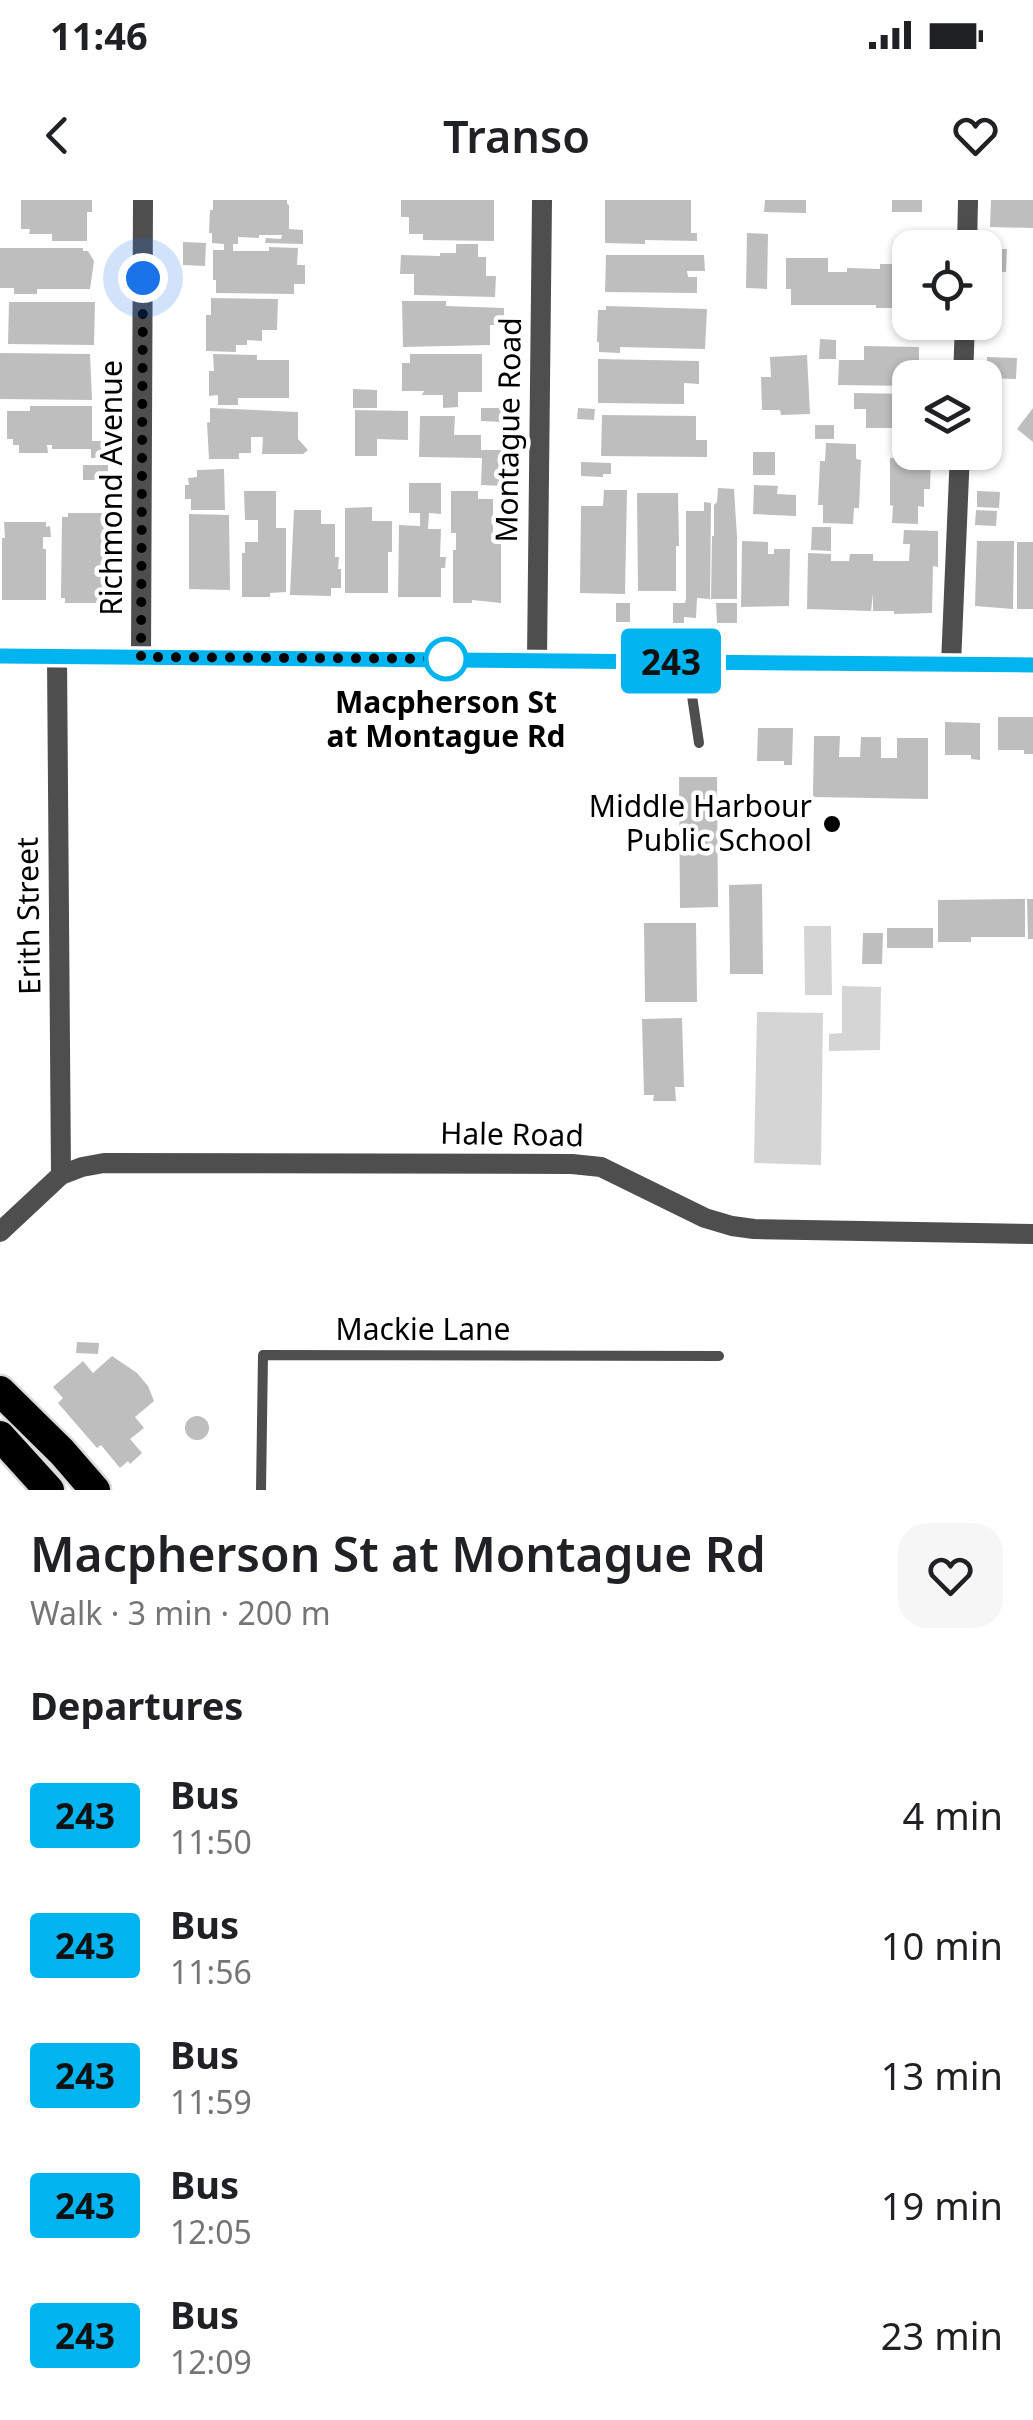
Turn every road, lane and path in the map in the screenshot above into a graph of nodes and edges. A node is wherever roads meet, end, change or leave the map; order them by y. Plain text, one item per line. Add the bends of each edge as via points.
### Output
1 (143, 200) edge
2 (542, 200) edge
3 (968, 200) edge
4 (967, 230) edge
5 (959, 470) edge
6 (0, 656) edge
7 (57, 657) junction
8 (141, 657) junction
9 (537, 660) junction
10 (687, 661) junction
11 (950, 664) junction
12 (1033, 664) edge
13 (698, 744) dead end
14 (61, 1176) junction
15 (0, 1232) edge
16 (1033, 1234) edge
17 (719, 1356) dead end
18 (0, 1391) edge
19 (0, 1436) edge
20 (50, 1490) edge
21 (95, 1490) edge
22 (262, 1490) edge

1 - 8 street, Richmond Avenue
2 - 9 street, Montague Road
3 - 4 street
5 - 11 street
6 - 7 main road
7 - 8 main road
7 - 14 street, Erith Street
8 - 9 main road
9 - 10 main road
10 - 11 main road
10 - 13 lane
11 - 12 main road
14 - 15 street, Hale Road
14 - 16 street, Hale Road via 104,1163 572,1164 601,1167 732,1226
17 - 22 lane, Mackie Lane via 263,1355
18 - 21 highway
19 - 20 highway

